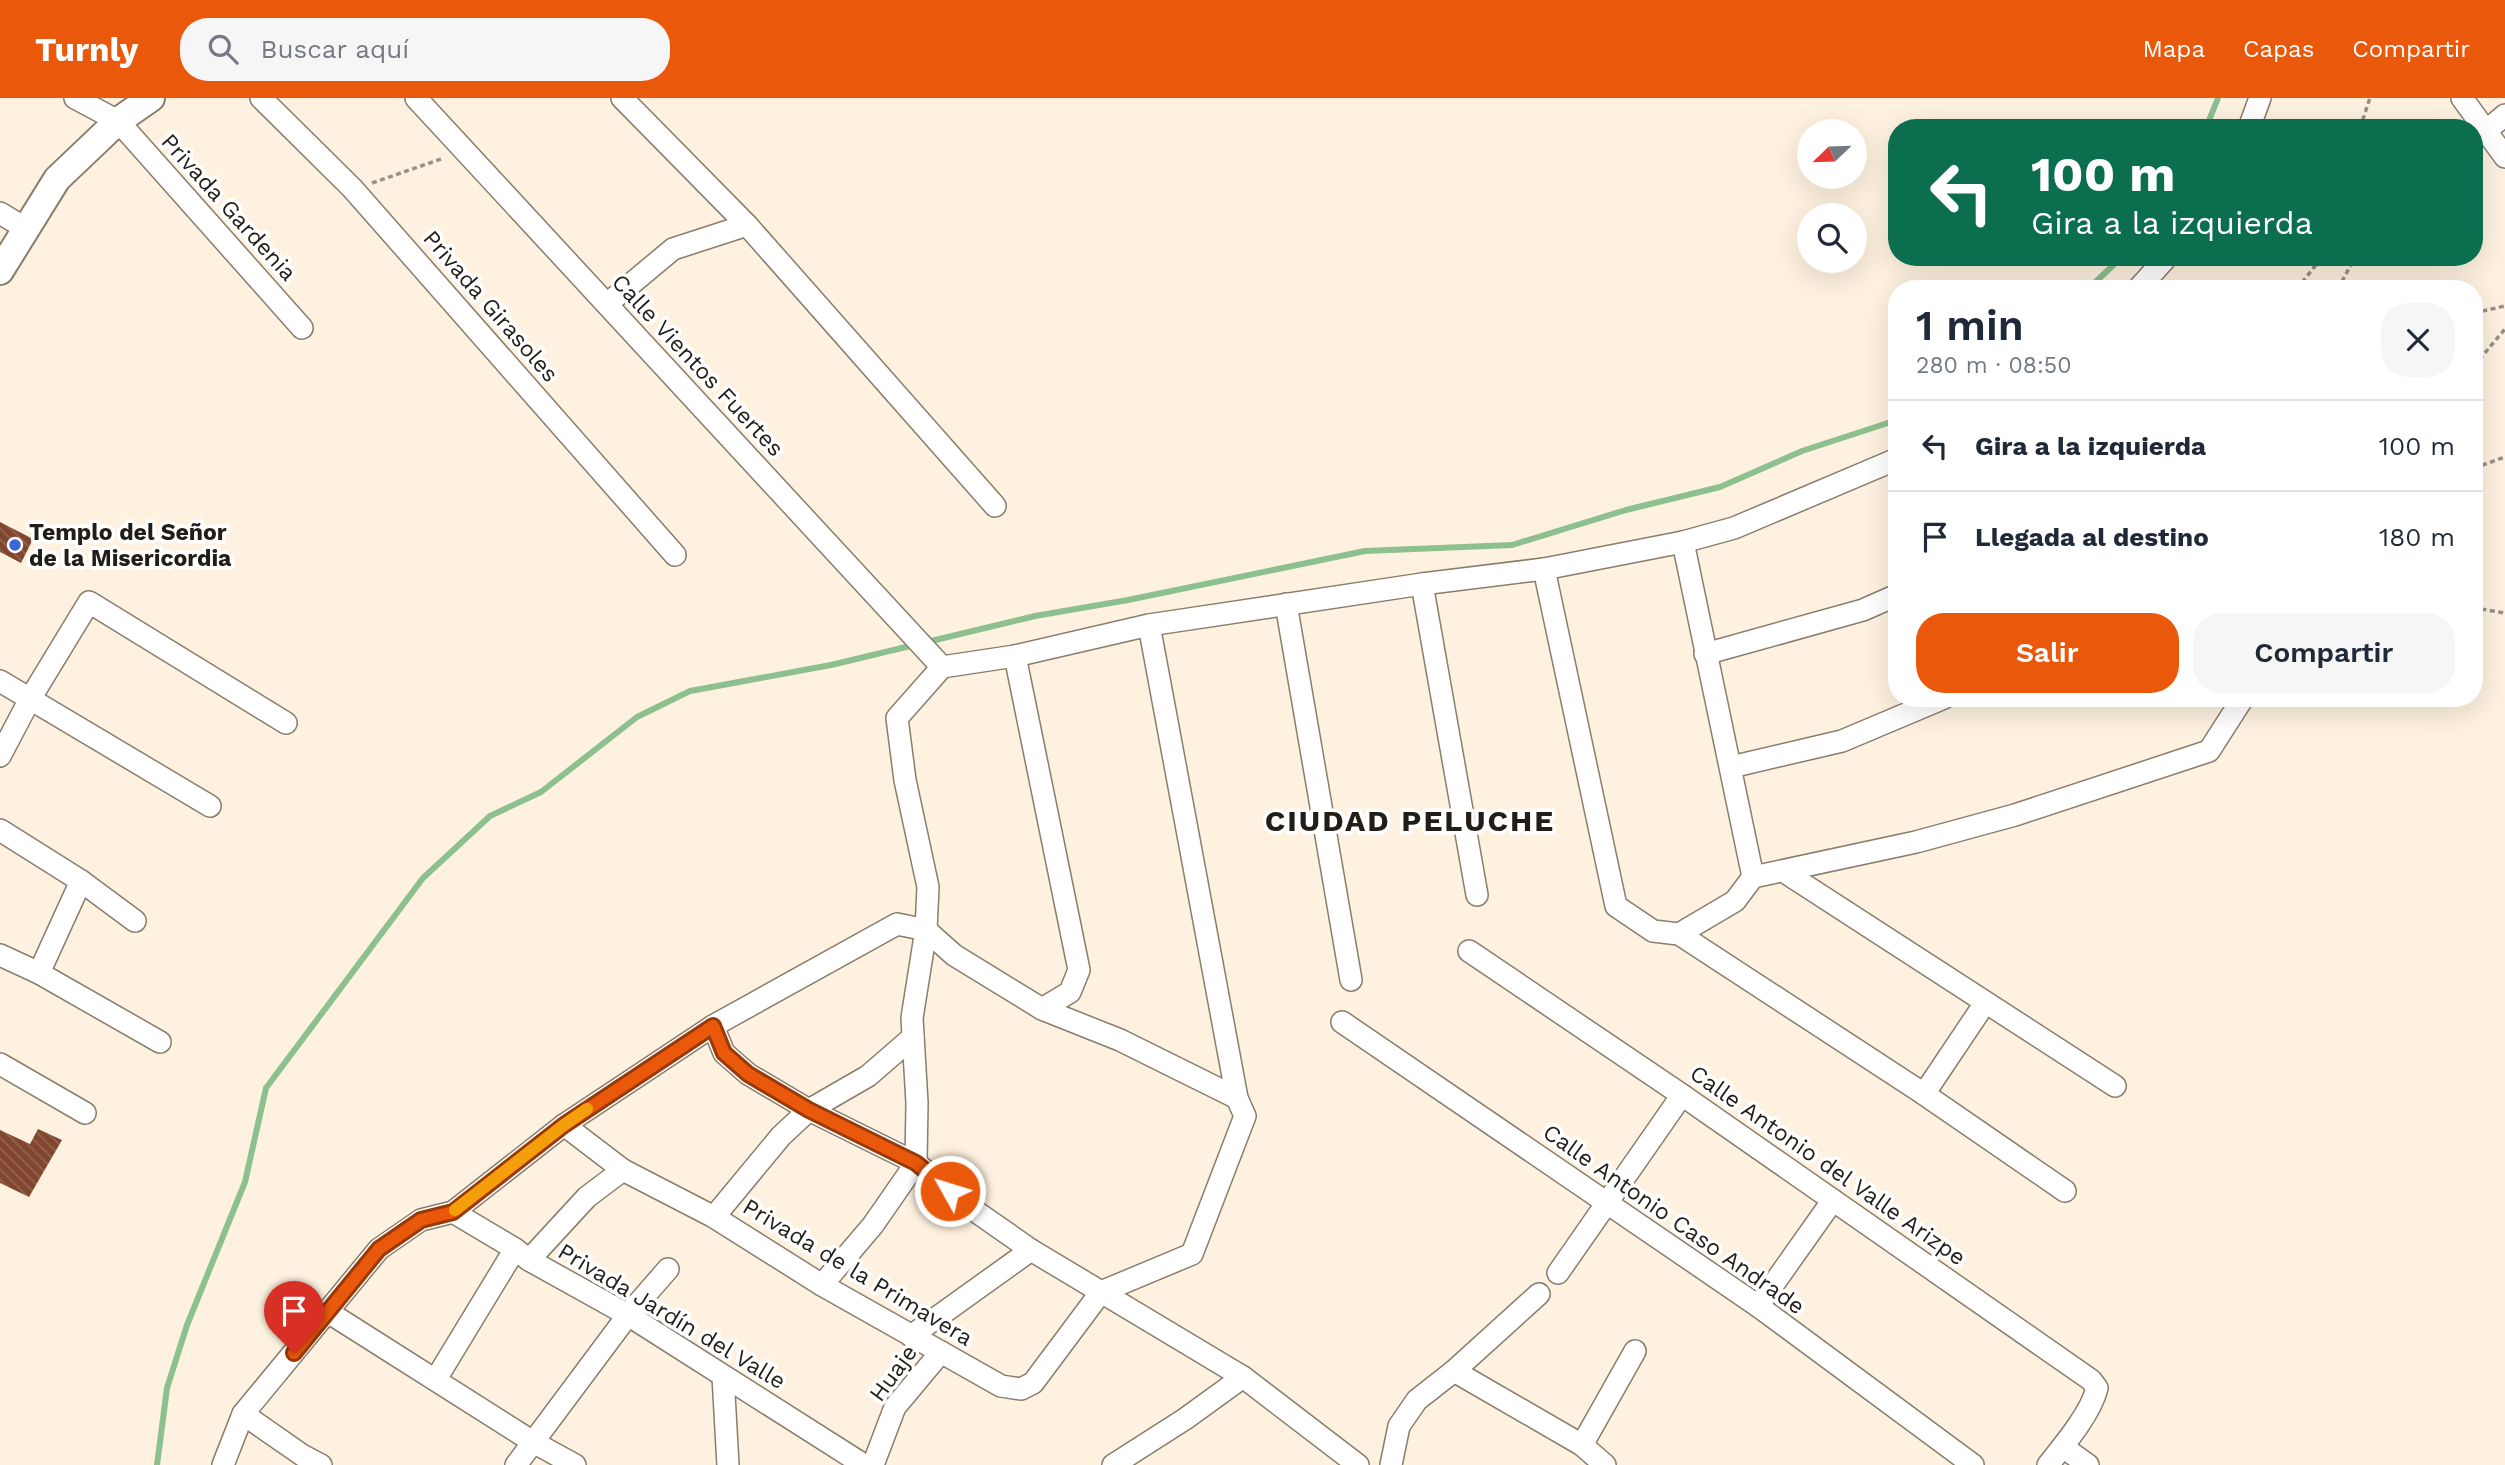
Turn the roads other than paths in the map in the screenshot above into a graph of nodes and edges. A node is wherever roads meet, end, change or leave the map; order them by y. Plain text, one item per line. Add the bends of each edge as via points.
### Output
1 (75, 98) edge
2 (150, 98) edge
3 (261, 98) edge
4 (416, 98) edge
5 (622, 98) edge
6 (2260, 98) edge
7 (2462, 98) edge
8 (2505, 115) edge
9 (2252, 119) edge
10 (2477, 119) edge
11 (118, 121) junction
12 (2483, 127) edge
13 (2486, 131) junction
14 (2505, 157) edge
15 (0, 213) edge
16 (747, 225) junction
17 (25, 228) junction
18 (2159, 266) edge
19 (0, 271) edge
20 (2146, 280) edge
21 (607, 304) junction
22 (302, 328) dead end
23 (1888, 463) edge
24 (995, 506) dead end
25 (1682, 542) junction
26 (676, 555) dead end
27 (1544, 569) junction
28 (1422, 584) junction
29 (1888, 599) edge
30 (1286, 604) junction
31 (1149, 625) junction
32 (1705, 654) junction
33 (1015, 656) junction
34 (936, 661) junction
35 (0, 681) edge
36 (30, 699) junction
37 (1923, 707) edge
38 (2237, 707) edge
39 (286, 723) dead end
40 (0, 757) edge
41 (1731, 767) junction
42 (210, 806) dead end
43 (0, 830) edge
44 (1783, 871) junction
45 (1753, 877) junction
46 (81, 881) junction
47 (1477, 895) dead end
48 (135, 921) dead end
49 (926, 930) junction
50 (1679, 933) junction
51 (1469, 951) dead end
52 (0, 955) edge
53 (40, 973) junction
54 (1351, 980) dead end
55 (1985, 1003) junction
56 (1042, 1009) junction
57 (1342, 1022) dead end
58 (713, 1026) junction
59 (913, 1037) junction
60 (160, 1042) dead end
61 (0, 1064) edge
62 (2116, 1087) dead end
63 (1924, 1094) junction
64 (1682, 1095) junction
65 (1237, 1098) junction
66 (809, 1110) junction
67 (85, 1113) dead end
68 (564, 1125) junction
69 (916, 1163) junction
70 (623, 1170) junction
71 (2065, 1191) dead end
72 (1833, 1200) junction
73 (1607, 1203) junction
74 (453, 1212) junction
75 (714, 1217) junction
76 (1031, 1250) junction
77 (522, 1255) junction
78 (668, 1269) dead end
79 (1558, 1273) dead end
80 (822, 1285) junction
81 (1101, 1292) junction
82 (1539, 1294) dead end
83 (1758, 1306) junction
84 (328, 1312) junction
85 (628, 1315) junction
86 (911, 1336) junction
87 (1635, 1351) dead end
88 (941, 1352) junction
89 (1454, 1371) junction
90 (723, 1376) junction
91 (1243, 1377) junction
92 (436, 1379) junction
93 (243, 1415) junction
94 (533, 1442) junction
95 (1582, 1445) junction
96 (2063, 1447) junction
97 (298, 1460) edge
98 (223, 1465) edge
99 (321, 1465) edge
100 (516, 1465) edge
101 (575, 1465) edge
102 (728, 1465) edge
103 (864, 1465) edge
104 (873, 1465) edge
105 (1113, 1465) edge
106 (1358, 1465) edge
107 (1391, 1465) edge
108 (1605, 1465) edge
109 (1973, 1465) edge
110 (2048, 1465) edge
111 (2088, 1465) edge

1 - 11 street
2 - 11 street
3 - 26 street, Privada Girasoles via 352,188
4 - 21 street, Calle Vientos Fuertes
5 - 16 street
6 - 9 street
7 - 10 street
8 - 13 street
11 - 17 street via 57,179
11 - 22 street, Privada Gardenia
12 - 13 street
13 - 14 street
15 - 17 street
16 - 21 street via 673,248
16 - 24 street
17 - 19 street
18 - 20 street
21 - 34 street, Calle Vientos Fuertes
23 - 25 street via 1734,528
25 - 27 street
25 - 32 street
27 - 28 street
27 - 50 street via 1616,906 1653,932
28 - 30 street
28 - 47 street
29 - 32 street
30 - 31 street
30 - 54 street
31 - 33 street
31 - 65 street
32 - 41 street
33 - 34 street
33 - 56 street via 1079,970 1070,992
34 - 49 street via 897,718 928,887
35 - 36 street
36 - 39 street via 89,602
36 - 40 street
36 - 42 street
37 - 41 street via 1842,741
38 - 44 street via 2209,751 2015,815
41 - 45 street
43 - 46 street
44 - 45 street
44 - 55 street
45 - 50 street via 1735,901
46 - 48 street
46 - 53 street
49 - 56 street via 954,955
49 - 58 street via 897,924
49 - 59 street
50 - 63 street
51 - 64 street, Calle Antonio del Valle Arizpe
52 - 53 street
53 - 60 street
55 - 62 street
55 - 63 street
56 - 65 street via 1120,1040
57 - 73 street, Calle Antonio Caso Andrade
58 - 66 street via 732,1062
58 - 68 street
59 - 66 street via 868,1076
59 - 69 street
61 - 67 street
63 - 71 street
64 - 72 street, Calle Antonio del Valle Arizpe
64 - 73 street
65 - 81 street via 1245,1115 1192,1254
66 - 69 street
66 - 75 street via 781,1136
68 - 70 street, Privada de la Primavera
68 - 74 street
69 - 76 street
69 - 80 street via 873,1225
70 - 75 street, Privada de la Primavera
70 - 77 street
72 - 83 street
72 - 96 street, Calle Antonio del Valle Arizpe via 2091,1380 2097,1388 2095,1398
73 - 79 street
73 - 83 street, Calle Antonio Caso Andrade
74 - 77 street, Privada Jardín del Valle
74 - 84 street via 421,1220 379,1249
75 - 80 street, Privada de la Primavera
76 - 81 street
76 - 86 street
77 - 85 street, Privada Jardín del Valle
77 - 92 street
78 - 85 street
80 - 86 street, Privada de la Primavera
81 - 88 street, Privada de la Primavera via 1033,1383 1021,1389 1001,1386
81 - 91 street
82 - 89 street
83 - 109 street, Calle Antonio Caso Andrade
84 - 92 street
84 - 93 street
85 - 90 street, Privada Jardín del Valle
85 - 94 street
86 - 88 street, Privada de la Primavera
87 - 95 street
88 - 104 street, Huaje via 895,1407
89 - 95 street
89 - 107 street via 1417,1399 1399,1426
90 - 102 street
90 - 103 street, Privada Jardín del Valle
91 - 105 street
91 - 106 street
92 - 94 street
93 - 97 street
93 - 98 street
94 - 100 street
94 - 101 street
95 - 108 street
96 - 110 street
96 - 111 street
97 - 99 street

